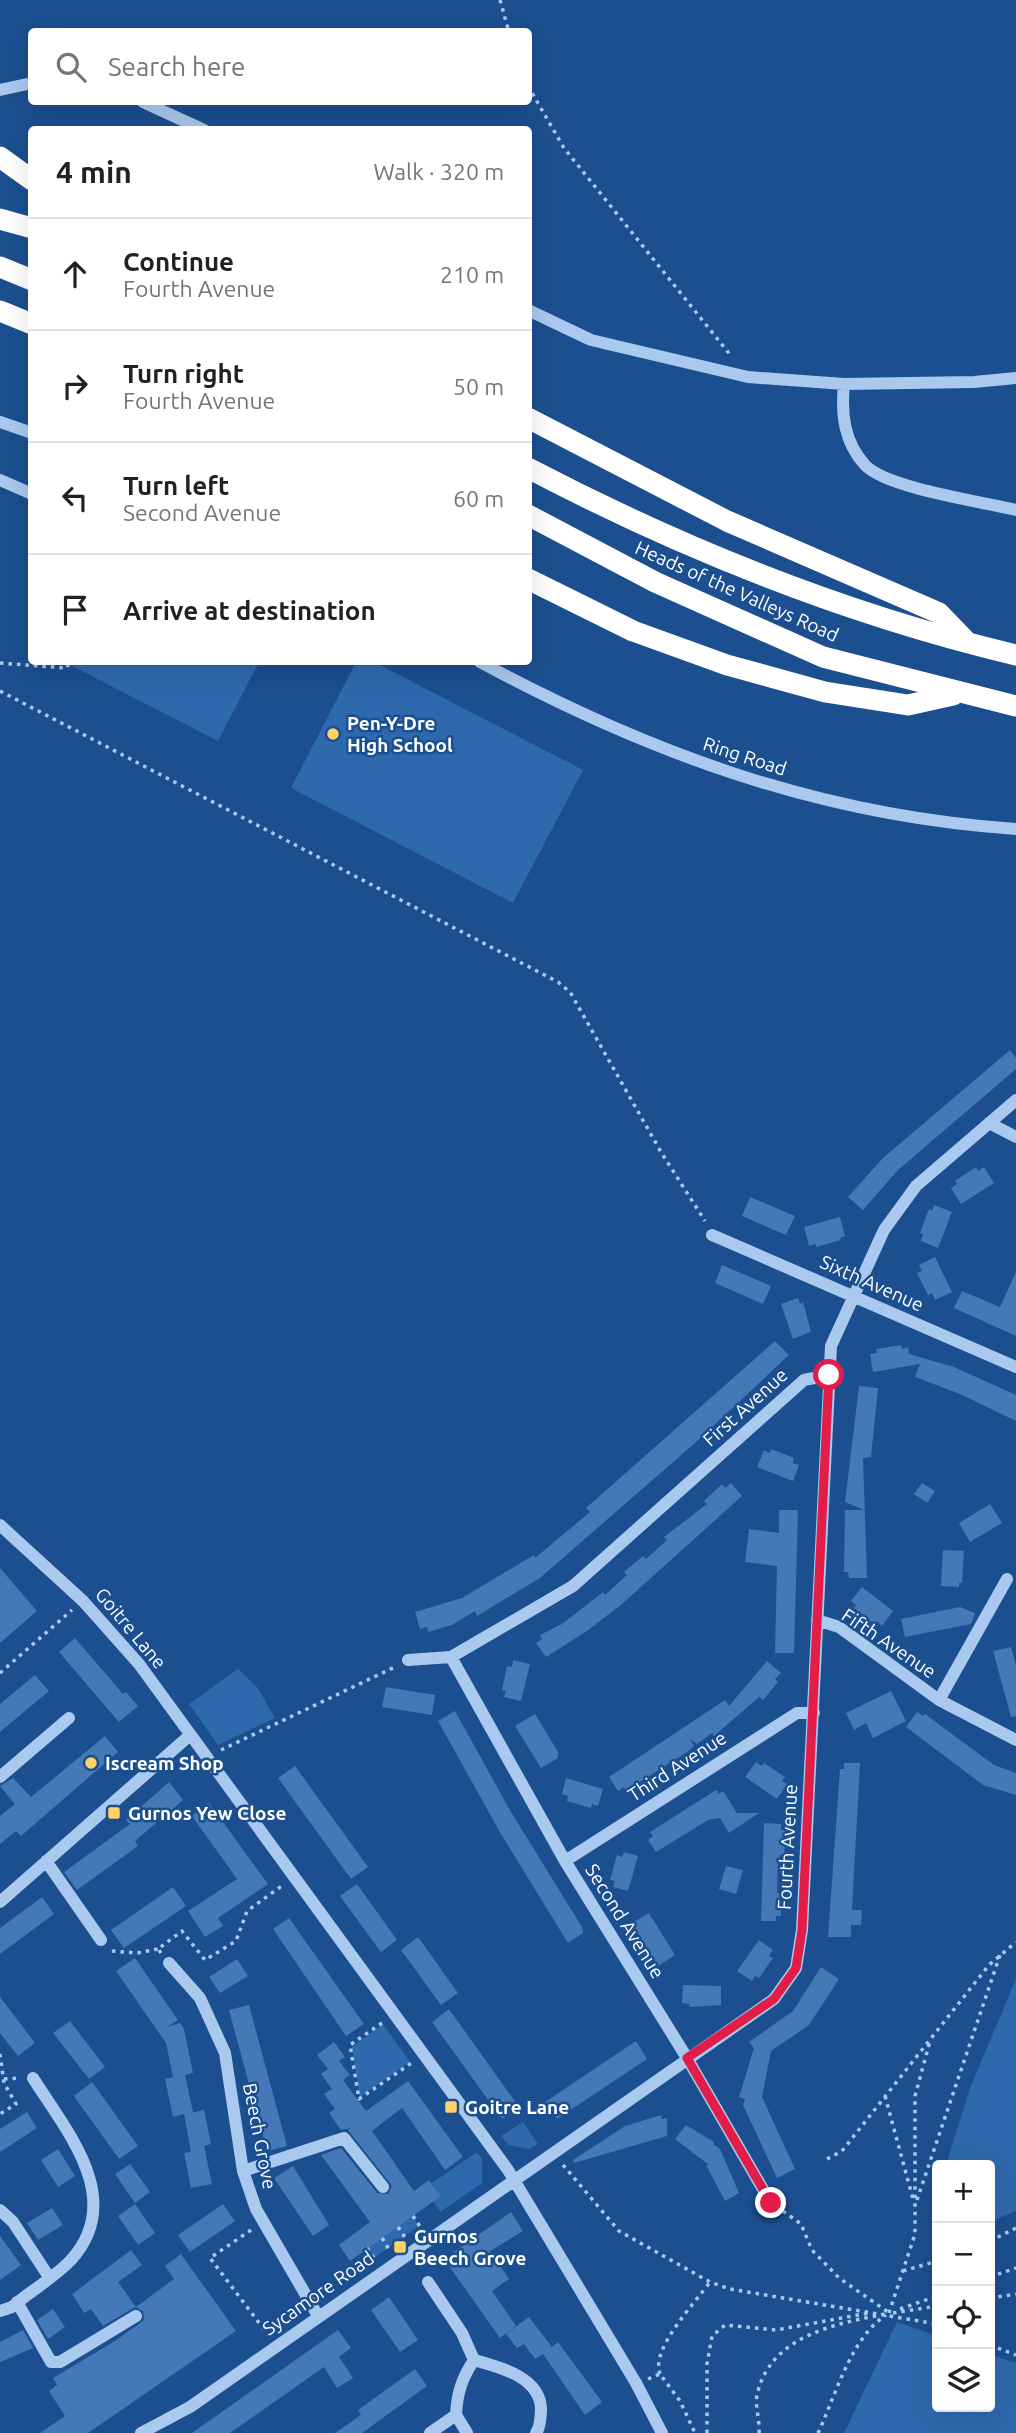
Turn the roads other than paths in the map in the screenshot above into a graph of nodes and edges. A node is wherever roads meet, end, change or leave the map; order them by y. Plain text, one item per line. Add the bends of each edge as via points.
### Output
1 (28, 84) edge
2 (0, 90) edge
3 (150, 105) edge
4 (195, 126) edge
5 (0, 157) edge
6 (28, 177) edge
7 (0, 219) edge
8 (28, 227) edge
9 (0, 267) edge
10 (28, 278) edge
11 (0, 311) edge
12 (532, 312) edge
13 (28, 322) edge
14 (1016, 378) edge
15 (844, 384) junction
16 (532, 420) edge
17 (0, 422) edge
18 (28, 432) edge
19 (532, 470) edge
20 (0, 480) edge
21 (28, 492) edge
22 (1016, 510) edge
23 (532, 517) edge
24 (532, 581) edge
25 (968, 643) junction
26 (1016, 655) edge
27 (486, 665) edge
28 (958, 693) junction
29 (1016, 706) edge
30 (1016, 829) edge
31 (1016, 1100) edge
32 (989, 1122) junction
33 (1016, 1137) edge
34 (712, 1234) road end
35 (853, 1295) junction
36 (1016, 1367) edge
37 (829, 1375) junction
38 (0, 1525) edge
39 (1007, 1579) dead end
40 (817, 1620) junction
41 (451, 1657) junction
42 (408, 1660) road end
43 (939, 1700) junction
44 (814, 1713) junction
45 (69, 1718) dead end
46 (189, 1736) junction
47 (1016, 1740) edge
48 (0, 1777) edge
49 (46, 1861) junction
50 (565, 1861) junction
51 (0, 1902) edge
52 (101, 1940) road end
53 (169, 1963) road end
54 (687, 2058) junction
55 (33, 2078) dead end
56 (243, 2171) junction
57 (514, 2178) junction
58 (383, 2187) dead end
59 (771, 2203) road end
60 (0, 2210) edge
61 (49, 2277) junction
62 (428, 2282) dead end
63 (17, 2302) junction
64 (0, 2311) edge
65 (136, 2316) dead end
66 (318, 2316) junction
67 (474, 2360) junction
68 (456, 2415) junction
69 (141, 2433) edge
70 (430, 2433) edge
71 (467, 2433) edge
72 (536, 2433) edge
73 (662, 2433) edge

1 - 2 street
3 - 4 street
5 - 6 highway
7 - 8 highway
9 - 10 highway
11 - 13 highway
12 - 15 street via 591,340 748,377
14 - 15 street
15 - 22 street via 841,409 848,439 867,467 891,481
16 - 25 highway via 727,521 939,613
17 - 18 street
19 - 25 highway, Heads of the Valleys Road via 723,559
20 - 21 street
23 - 28 highway, Heads of the Valleys Road via 655,582 823,657
24 - 28 highway via 633,631 727,665 825,692 908,705
25 - 26 highway, Heads of the Valleys Road
27 - 30 street, Ring Road via 631,737 733,774 809,797 886,813
28 - 29 highway, Heads of the Valleys Road
31 - 32 street
32 - 33 street
32 - 35 street via 916,1186 884,1230
34 - 35 street, Sixth Avenue
35 - 36 street, Sixth Avenue
35 - 37 street via 831,1346
37 - 40 street, Fourth Avenue
37 - 41 street, First Avenue via 804,1380 573,1586
38 - 46 street, Goitre Lane via 83,1601 139,1664
39 - 43 street, Fifth Avenue
40 - 43 street, Fifth Avenue via 839,1627
40 - 44 street, Fourth Avenue
41 - 42 street, First Avenue
41 - 50 street, Second Avenue
43 - 47 street, Fifth Avenue
44 - 50 street, Third Avenue via 797,1713
44 - 54 street, Fourth Avenue via 796,1968 774,1999
45 - 48 street
46 - 49 street
46 - 57 street, Goitre Lane
49 - 51 street
49 - 52 street
50 - 54 street, Second Avenue
53 - 56 street, Beech Grove via 200,1998 225,2053
54 - 57 street, Fourth Avenue
54 - 59 street, Second Avenue
55 - 61 street via 85,2161 94,2195 85,2239 70,2261
56 - 58 street via 344,2138
56 - 66 street, Beech Grove via 263,2222
57 - 66 street, Sycamore Road
57 - 73 street, Goitre Lane
60 - 61 street
61 - 63 street
62 - 67 street
63 - 64 street
63 - 65 street via 51,2362 60,2362
66 - 69 street, Sycamore Road via 190,2407
67 - 68 street via 463,2376
67 - 72 street via 503,2368 526,2381 538,2395 540,2427
68 - 70 street
68 - 71 street

